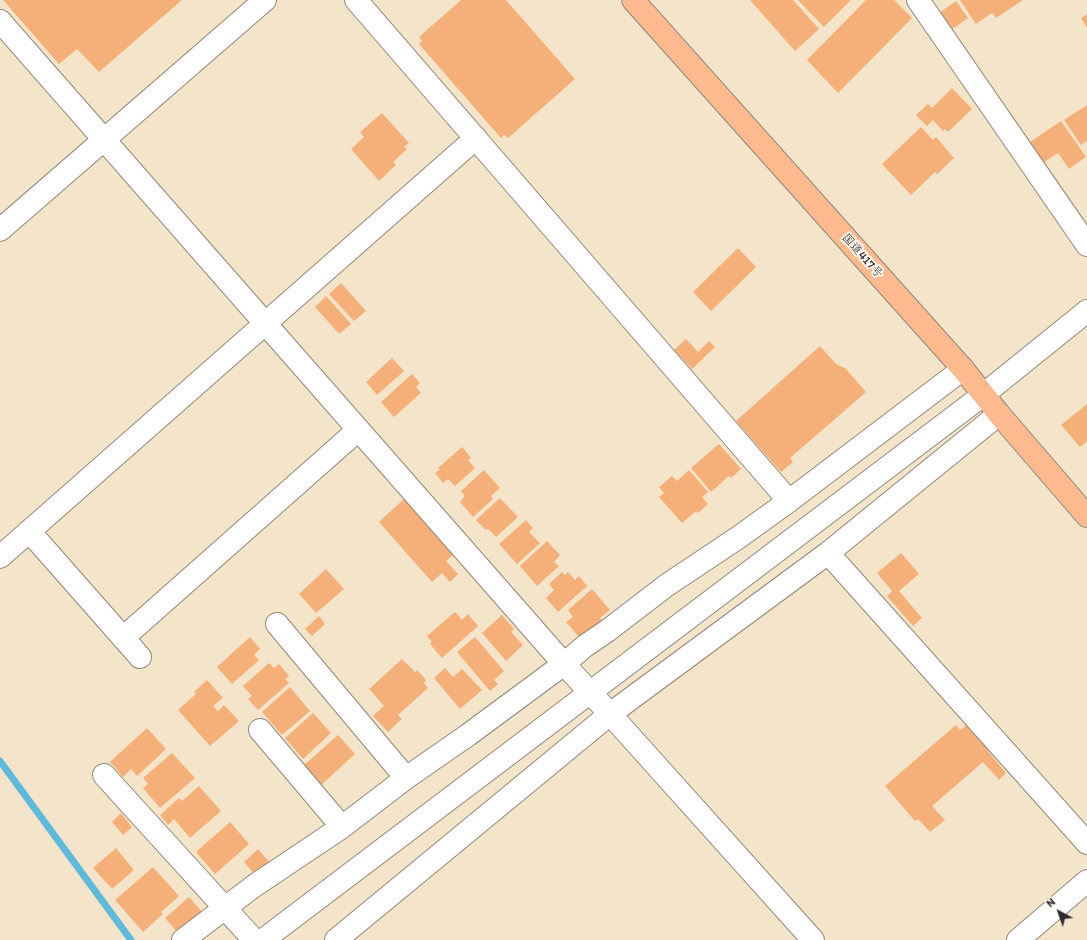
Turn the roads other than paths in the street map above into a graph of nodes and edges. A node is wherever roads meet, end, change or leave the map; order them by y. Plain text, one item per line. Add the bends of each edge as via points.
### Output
1 (265, 0) edge
2 (356, 0) edge
3 (633, 0) edge
4 (918, 0) edge
5 (0, 21) edge
6 (476, 138) junction
7 (104, 140) junction
8 (0, 230) edge
9 (1087, 245) edge
10 (1087, 310) edge
11 (265, 324) junction
12 (963, 369) junction
13 (983, 395) junction
14 (999, 414) junction
15 (358, 430) junction
16 (789, 501) junction
17 (1087, 516) edge
18 (29, 531) junction
19 (828, 553) junction
20 (0, 557) edge
21 (277, 624) dead end
22 (124, 638) junction
23 (140, 657) dead end
24 (564, 664) junction
25 (590, 692) junction
26 (610, 714) junction
27 (260, 730) dead end
28 (104, 775) dead end
29 (406, 778) junction
30 (342, 827) junction
31 (1087, 842) edge
32 (1087, 881) edge
33 (225, 908) junction
34 (183, 940) edge
35 (254, 940) edge
36 (263, 940) edge
37 (336, 940) edge
38 (813, 940) edge
39 (1018, 940) edge

1 - 7 street
2 - 6 street
3 - 12 highway, 国道417号
4 - 9 street
5 - 7 street
6 - 11 street
6 - 16 street
7 - 8 street
7 - 11 street
10 - 13 street
11 - 15 street
11 - 18 street
12 - 13 highway, 国道417号
12 - 16 street
13 - 14 highway, 国道417号
13 - 25 street
14 - 17 highway, 国道417号
14 - 19 street
15 - 22 street
15 - 24 street
16 - 24 street via 667,585
18 - 20 street
18 - 22 street
19 - 26 street
19 - 31 street
21 - 29 street
22 - 23 street
24 - 25 street
24 - 29 street
25 - 26 street
25 - 36 street
26 - 37 street
26 - 38 street
27 - 30 street
28 - 33 street
29 - 30 street
30 - 33 street
32 - 39 street
33 - 34 street
33 - 35 street

